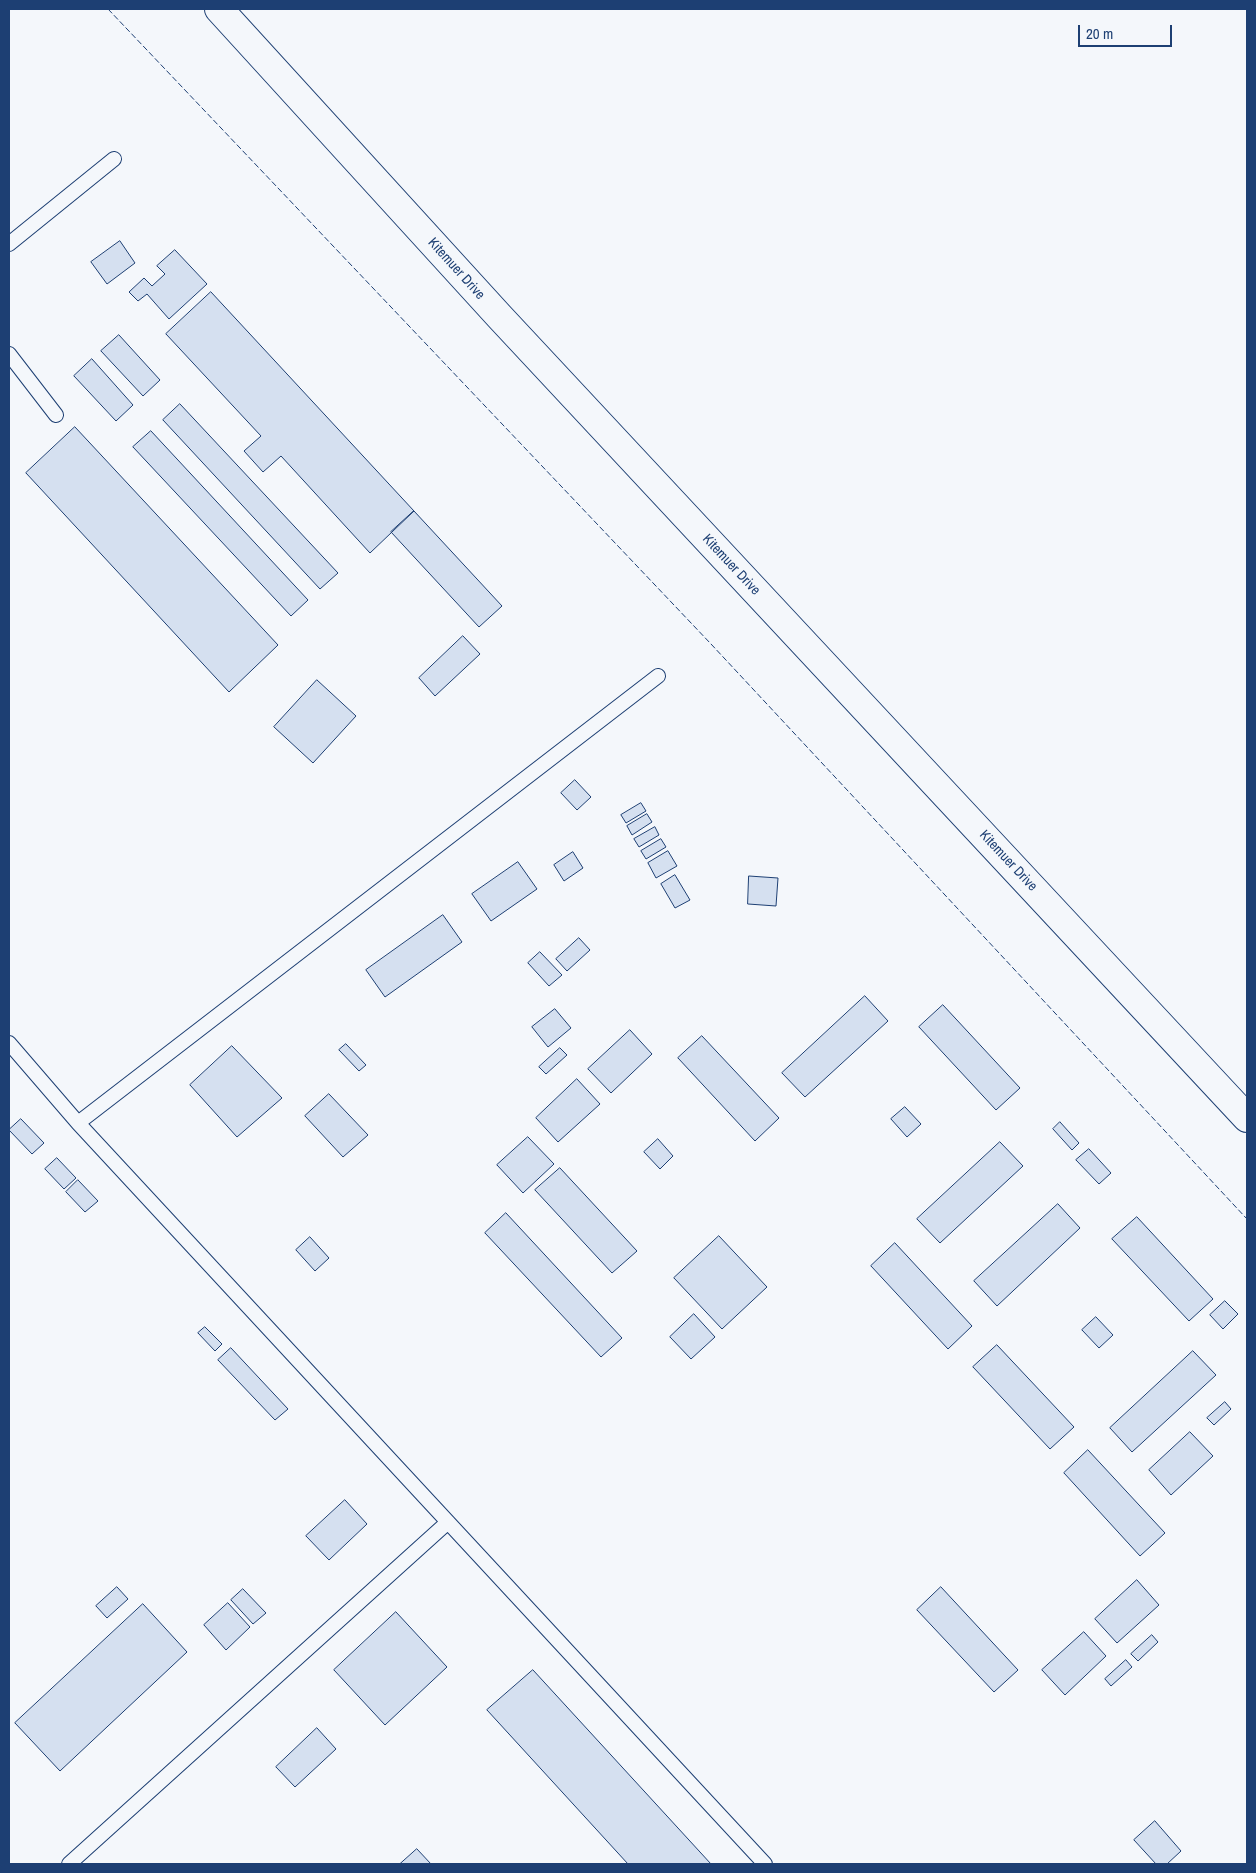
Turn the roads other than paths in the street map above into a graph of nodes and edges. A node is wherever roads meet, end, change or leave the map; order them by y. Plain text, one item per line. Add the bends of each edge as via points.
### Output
1 (219, 9) edge
2 (114, 159) dead end
3 (9, 244) edge
4 (9, 354) edge
5 (56, 415) dead end
6 (658, 676) dead end
7 (9, 1043) edge
8 (1247, 1118) edge
9 (78, 1123) junction
10 (448, 1522) junction
11 (69, 1864) edge
12 (765, 1864) edge

1 - 8 street, Kitemuer Drive via 499,316
2 - 3 lane
4 - 5 lane
6 - 9 lane
7 - 9 lane
9 - 10 lane
10 - 11 lane
10 - 12 lane

